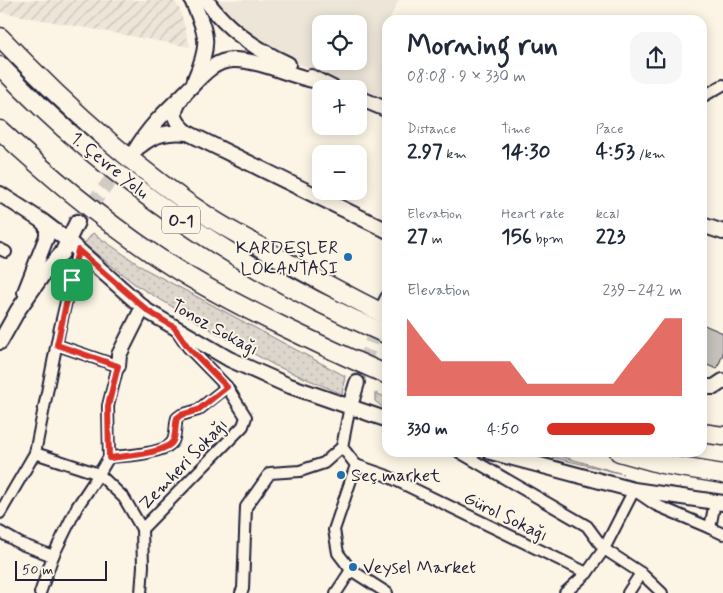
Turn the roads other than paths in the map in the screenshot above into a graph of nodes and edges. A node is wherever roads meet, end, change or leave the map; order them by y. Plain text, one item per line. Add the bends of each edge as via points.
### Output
1 (192, 0) edge
2 (206, 0) edge
3 (0, 37) edge
4 (0, 66) edge
5 (314, 80) edge
6 (312, 81) edge
7 (723, 85) edge
8 (189, 88) junction
9 (707, 94) edge
10 (367, 101) edge
11 (382, 108) edge
12 (0, 130) edge
13 (188, 133) junction
14 (0, 194) edge
15 (42, 221) junction
16 (78, 222) tunnel mouth
17 (707, 226) edge
18 (382, 229) edge
19 (723, 232) edge
20 (67, 240) junction
21 (78, 250) junction
22 (382, 307) edge
23 (18, 310) junction
24 (147, 310) junction
25 (174, 327) junction
26 (382, 333) edge
27 (0, 342) edge
28 (57, 345) junction
29 (118, 366) junction
30 (382, 373) edge
31 (723, 381) edge
32 (356, 383) tunnel mouth
33 (227, 387) junction
34 (707, 387) edge
35 (350, 406) junction
36 (382, 418) edge
37 (707, 434) edge
38 (723, 436) edge
39 (342, 447) junction
40 (35, 453) junction
41 (468, 457) edge
42 (509, 457) edge
43 (637, 457) edge
44 (109, 458) junction
45 (356, 465) junction
46 (99, 474) junction
47 (723, 474) edge
48 (634, 490) junction
49 (719, 502) edge
50 (0, 513) edge
51 (710, 528) junction
52 (142, 529) junction
53 (0, 532) edge
54 (723, 534) edge
55 (604, 550) junction
56 (53, 556) junction
57 (351, 570) junction
58 (587, 573) junction
59 (641, 573) junction
60 (40, 593) edge
61 (141, 593) edge
62 (240, 593) edge
63 (336, 593) edge
64 (387, 593) edge
65 (565, 593) edge
66 (628, 593) edge
67 (662, 593) edge

1 - 8 main road via 206,44 203,61
2 - 5 main road via 230,29 248,43
3 - 22 highway via 77,113 181,198 213,220 349,297
4 - 26 highway, 1. Çevre Yolu / O-1 via 85,146 177,217 276,281
6 - 8 main road via 267,65 233,60 211,68
7 - 9 street
8 - 13 main road via 174,116
8 - 13 main road via 150,128 135,151 150,138 174,132
10 - 11 main road
12 - 30 highway, O-1 via 102,217 180,272 247,309
13 - 18 main road
14 - 15 main road, Tonoz Sokağı
15 - 20 main road, Tonoz Sokağı
15 - 23 main road via 47,227 46,236
16 - 20 main road
17 - 19 main road
20 - 21 main road, Tonoz Sokağı
20 - 23 main road via 62,253
21 - 24 main road, Tonoz Sokağı
21 - 28 street
23 - 27 main road
24 - 25 main road, Tonoz Sokağı
24 - 29 main road via 119,355
25 - 33 street, Zemheri Sokağı via 188,347
25 - 35 main road, Tonoz Sokağı via 229,359 287,385
28 - 29 street
28 - 40 street
29 - 44 street via 108,406
31 - 34 main road
32 - 35 main road
33 - 44 street via 198,410 177,418 174,439 167,448
33 - 52 street, Zemheri Sokağı via 246,417 245,422
35 - 36 main road, Tonoz Sokağı
35 - 39 street
37 - 38 highway
39 - 45 street
39 - 62 street via 324,463 300,471 270,473 250,500 246,507 243,589
40 - 46 street
40 - 50 street
41 - 55 street via 587,526
42 - 48 main road
43 - 47 highway
44 - 46 street
45 - 57 street via 334,530 338,553
45 - 58 street, Gürol Sokağı via 385,475
46 - 52 street via 124,498
46 - 56 street via 77,507
48 - 49 main road
48 - 51 street via 656,505
48 - 55 street
49 - 51 street
51 - 54 street
52 - 61 street
53 - 56 street
55 - 58 street
55 - 59 street
56 - 60 street
57 - 63 street
57 - 64 street
58 - 65 street
59 - 66 street
59 - 67 street

